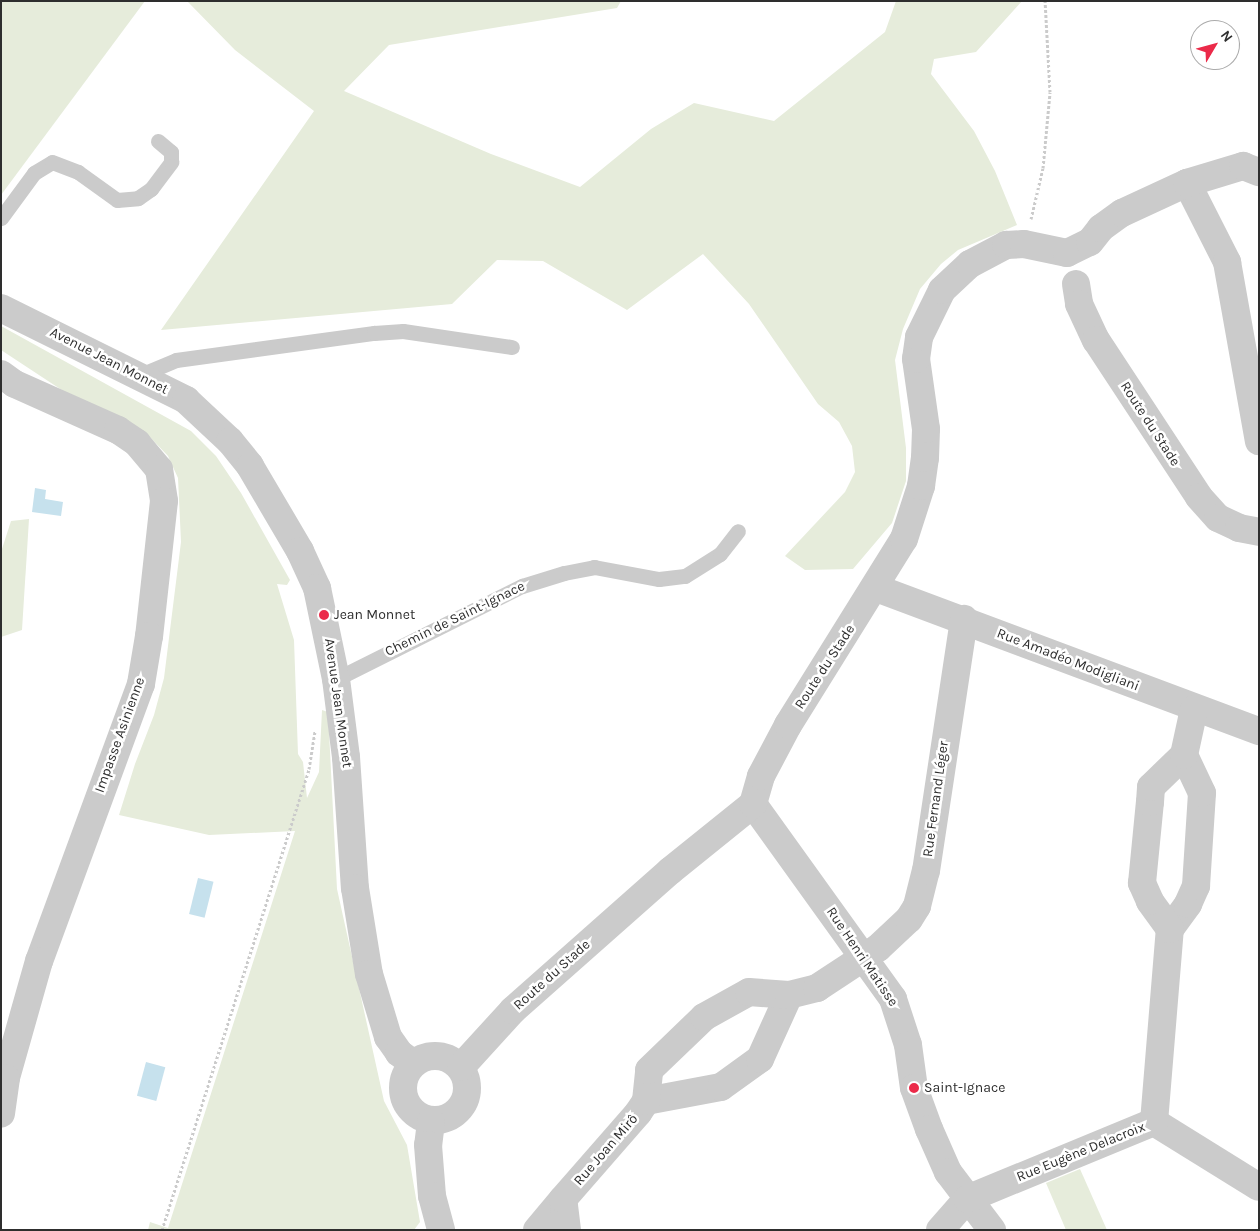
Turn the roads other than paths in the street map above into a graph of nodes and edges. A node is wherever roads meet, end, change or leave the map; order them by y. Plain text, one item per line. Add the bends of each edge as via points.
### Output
1 (158, 141) dead end
2 (1259, 172) edge
3 (1187, 183) junction
4 (1, 218) edge
5 (1076, 284) dead end
6 (1, 308) edge
7 (512, 347) dead end
8 (1, 374) edge
9 (138, 376) junction
10 (1259, 440) edge
11 (738, 531) dead end
12 (1259, 532) edge
13 (876, 588) junction
14 (964, 619) junction
15 (336, 679) junction
16 (1194, 709) junction
17 (1259, 731) edge
18 (1184, 755) junction
19 (753, 804) junction
20 (1170, 929) junction
21 (864, 957) junction
22 (789, 995) junction
23 (412, 1064) junction
24 (460, 1067) junction
25 (646, 1101) junction
26 (1, 1114) edge
27 (431, 1122) junction
28 (1154, 1122) junction
29 (1259, 1187) edge
30 (563, 1199) junction
31 (967, 1199) junction
32 (441, 1230) edge
33 (537, 1230) edge
34 (567, 1230) edge
35 (940, 1230) edge
36 (992, 1230) edge

1 - 4 lane via 171,152 171,162 151,189 138,198 116,200 78,172 52,162 34,172
2 - 3 street via 1243,166
3 - 10 street via 1227,262
3 - 13 street, Route du Stade via 1122,213 1101,228 1090,242 1067,253 1024,244 1006,244 970,264 942,290 928,313 916,359 926,429 921,486 904,539
5 - 12 street, Route du Stade via 1079,304 1096,340 1199,497 1218,518 1239,528
6 - 9 street, Avenue Jean Monnet
7 - 9 lane via 403,331 374,333 176,360
8 - 26 street, Impasse Asinienne via 137,443 159,469 164,501 141,684 39,961 6,1078
9 - 15 street, Avenue Jean Monnet via 186,400 230,441 250,466 300,551 317,588
11 - 15 lane, Chemin de Saint-Ignace via 720,554 685,576 658,579 594,567 564,573 522,586
13 - 14 street, Rue Amadéo Modigliani
13 - 19 street, Route du Stade via 788,725 761,776
14 - 16 street, Rue Amadéo Modigliani
14 - 21 street, Rue Fernand Léger via 926,872 917,906 897,932
15 - 23 street, Avenue Jean Monnet via 346,757 355,888 369,974 388,1036 399,1053
16 - 17 street, Rue Amadéo Modigliani
16 - 18 street
18 - 20 street via 1202,793 1197,876 1188,904
18 - 20 street via 1151,787 1142,883 1150,901
19 - 21 street, Rue Henri Matisse
19 - 24 street, Route du Stade via 676,865 520,1003
20 - 28 street, Rue Eugène Delacroix
21 - 22 street, Rue Joan Mirô via 818,988
21 - 31 street, Rue Henri Matisse via 893,999 908,1045 914,1088 920,1105 948,1172
22 - 25 street, Rue Joan Mirô via 760,1059 721,1087
22 - 25 street, Rue Joan Mirô via 749,992 704,1017 649,1070
23 - 24 street via 428,1056 446,1057
23 - 27 street via 402,1080 403,1099 414,1114
24 - 27 street via 468,1085 464,1104 450,1118
25 - 30 street, Rue Joan Mirô via 622,1134
27 - 32 street via 428,1145 432,1196
28 - 29 street
28 - 31 street, Rue Eugène Delacroix
30 - 33 street, Rue Joan Mirô
30 - 34 street, Rue Joan Mirô
31 - 35 street
31 - 36 street, Rue Henri Matisse

